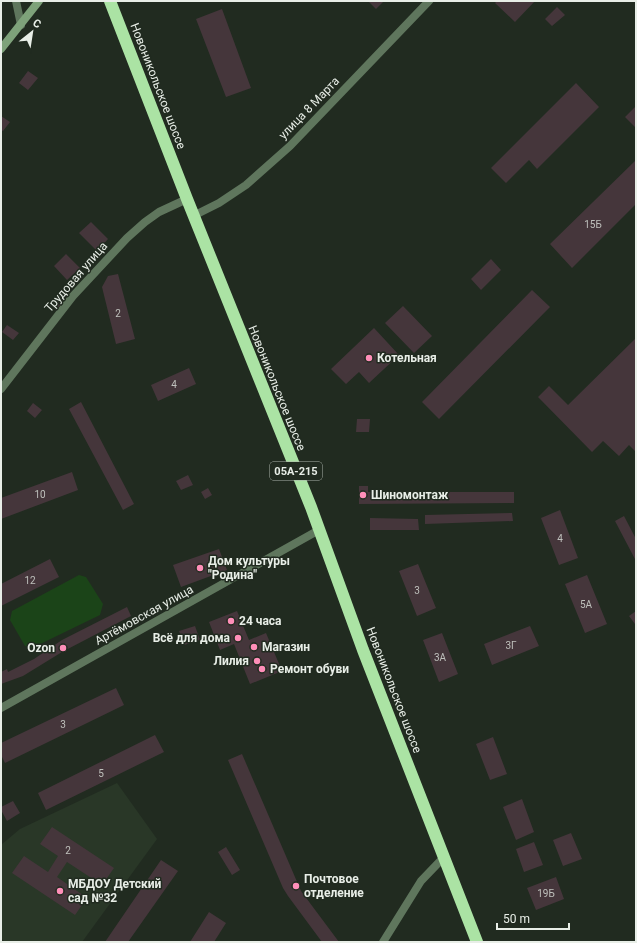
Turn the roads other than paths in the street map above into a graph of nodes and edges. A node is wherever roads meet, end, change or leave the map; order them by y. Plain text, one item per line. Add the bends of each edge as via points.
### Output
1 (16, 1) edge
2 (39, 1) edge
3 (110, 1) edge
4 (429, 1) edge
5 (20, 25) junction
6 (1, 49) edge
7 (187, 200) junction
8 (194, 216) junction
9 (1, 389) edge
10 (319, 530) junction
11 (1, 708) edge
12 (444, 857) junction
13 (383, 942) edge
14 (477, 942) edge

1 - 5 street
2 - 5 main road
3 - 7 highway, Новоникольское шоссе / 05А-215
4 - 8 street, улица 8 Марта via 290,146 246,185
5 - 6 main road
7 - 8 highway, Новоникольское шоссе / 05А-215
7 - 9 street, Трудовая улица via 159,212 127,238 73,296
8 - 10 highway, Новоникольское шоссе / 05А-215
10 - 11 street, Артёмовская улица
10 - 12 highway, Новоникольское шоссе / 05А-215
12 - 13 street via 421,881
12 - 14 highway, Новоникольское шоссе / 05А-215

